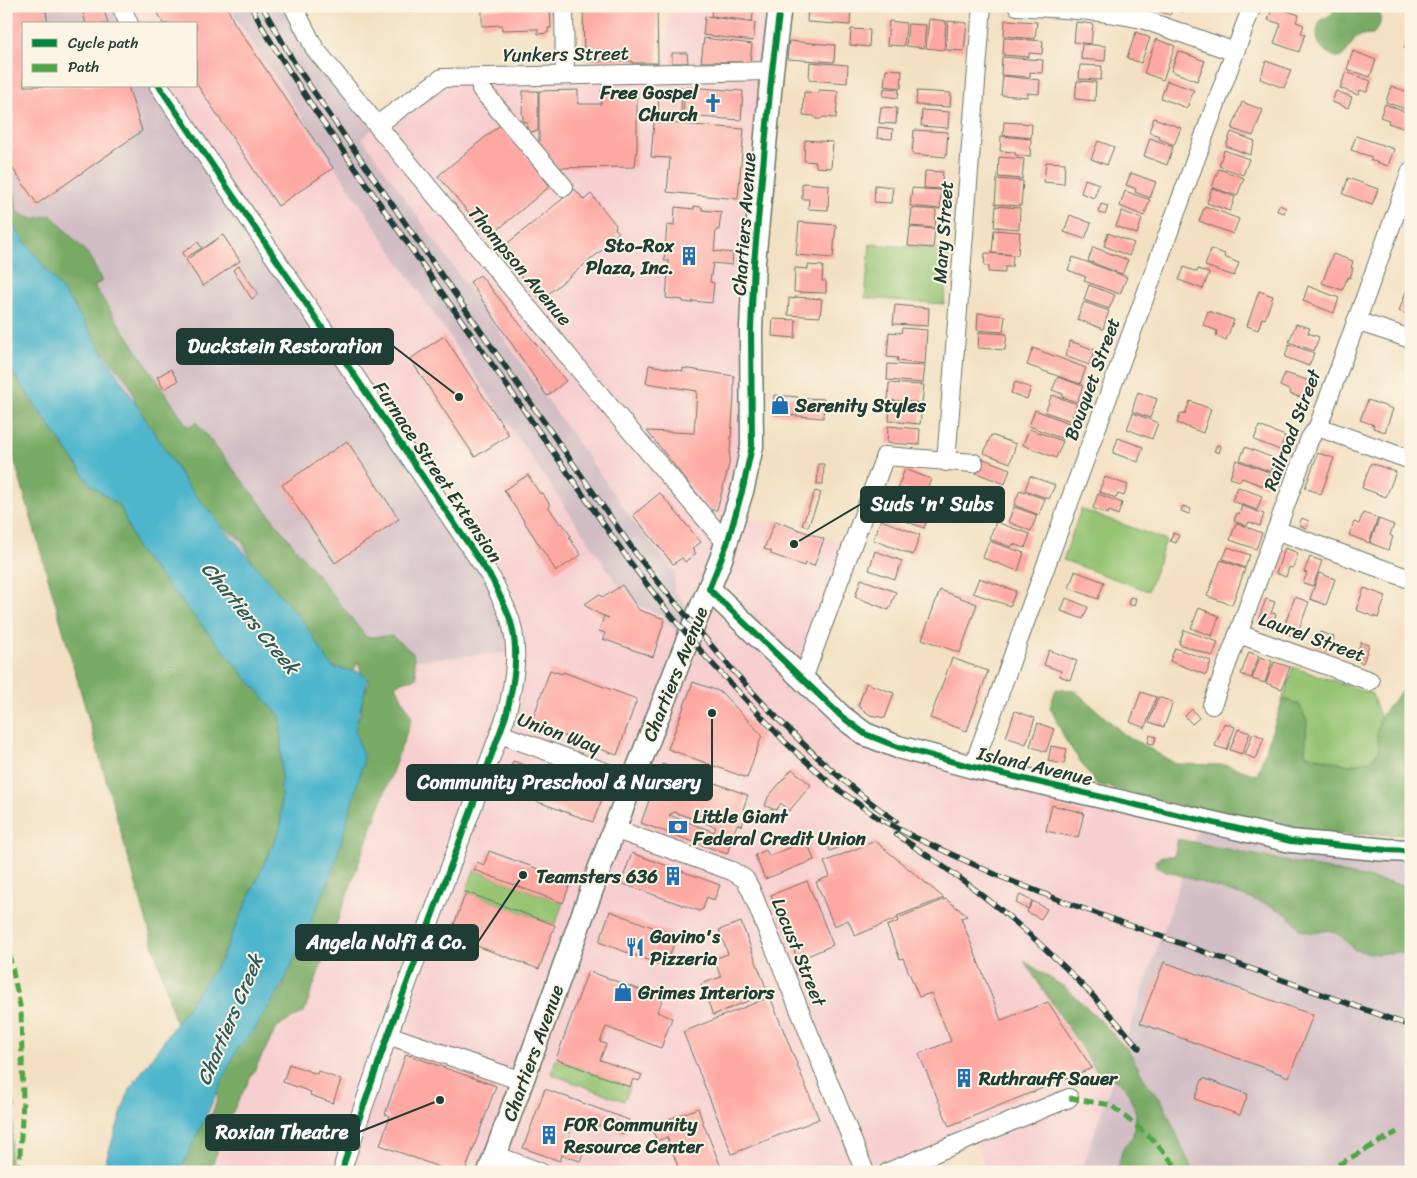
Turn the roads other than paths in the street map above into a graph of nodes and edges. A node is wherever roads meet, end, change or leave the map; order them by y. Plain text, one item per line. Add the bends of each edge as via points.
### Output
1 (121, 6) edge
2 (293, 6) edge
3 (564, 6) edge
4 (780, 6) edge
5 (982, 6) edge
6 (1017, 6) edge
7 (1252, 6) edge
8 (1144, 13) edge
9 (128, 22) edge
10 (1235, 52) junction
11 (772, 72) junction
12 (566, 75) junction
13 (481, 77) junction
14 (160, 88) edge
15 (377, 126) junction
16 (1411, 171) edge
17 (564, 186) dead end
18 (1356, 321) junction
19 (1411, 339) edge
20 (1318, 427) junction
21 (1411, 460) edge
22 (946, 462) junction
23 (974, 463) dead end
24 (1276, 530) junction
25 (727, 544) junction
26 (1407, 578) dead end
27 (709, 589) junction
28 (1239, 634) junction
29 (803, 680) junction
30 (1370, 681) dead end
31 (1212, 705) dead end
32 (500, 734) junction
33 (973, 767) junction
34 (632, 782) junction
35 (614, 829) junction
36 (1411, 851) edge
37 (388, 1035) junction
38 (522, 1081) junction
39 (1069, 1098) dead end
40 (492, 1163) edge
41 (343, 1172) edge
42 (540, 1172) edge
43 (865, 1172) edge
44 (888, 1172) edge

1 - 9 street
2 - 15 street, Thompson Avenue via 315,49
3 - 12 street
4 - 11 main road, Chartiers Avenue
5 - 22 street, Mary Street
6 - 8 street via 1114,14
7 - 10 street, Bouquet Street
8 - 10 street
10 - 33 street, Bouquet Street
11 - 12 street, Yunkers Street
11 - 25 main road, Chartiers Avenue via 754,263 752,446
12 - 13 street, Yunkers Street
13 - 15 street, Yunkers Street via 442,78
13 - 17 street via 481,88
14 - 32 street, Furnace Street Extension via 492,579 510,619 516,652 512,692
15 - 25 street, Thompson Avenue
16 - 18 street, Railroad Street
18 - 19 street
18 - 20 street, Railroad Street
20 - 21 street
20 - 24 street, Railroad Street via 1310,438
22 - 23 street
22 - 29 street via 885,456
24 - 26 street
24 - 28 street, Railroad Street
25 - 27 main road, Chartiers Avenue
27 - 29 main road, Island Avenue
27 - 34 main road, Chartiers Avenue
28 - 30 street, Laurel Street
28 - 31 street, Railroad Street
29 - 33 main road, Island Avenue via 865,734 898,747
32 - 34 street, Union Way
32 - 37 street, Furnace Street Extension
33 - 36 main road, Island Avenue via 1291,841
34 - 35 main road, Chartiers Avenue
35 - 38 main road, Chartiers Avenue
35 - 43 street, Locust Street via 732,871 745,880
37 - 38 street
37 - 41 street, Furnace Street Extension
38 - 40 main road, Chartiers Avenue
39 - 44 street
40 - 42 street

